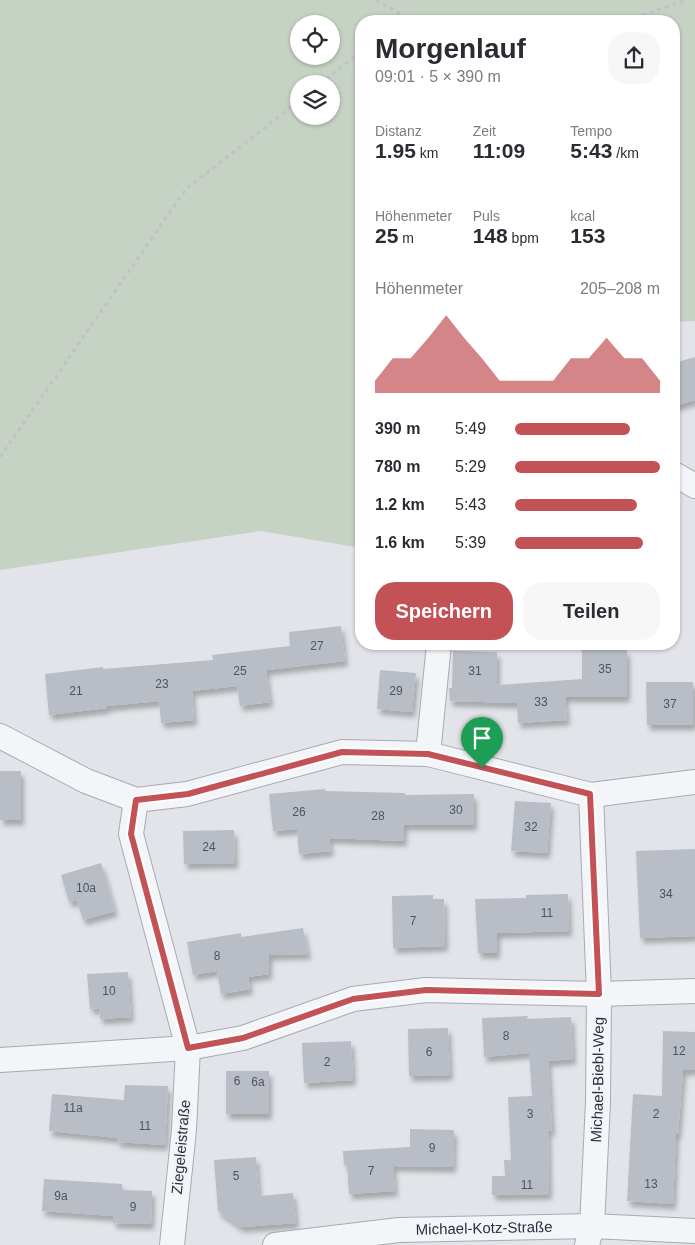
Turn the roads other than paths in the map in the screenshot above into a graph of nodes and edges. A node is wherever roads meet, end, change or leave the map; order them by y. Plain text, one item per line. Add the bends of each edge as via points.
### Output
1 (680, 477) edge
2 (695, 486) edge
3 (438, 650) edge
4 (0, 736) edge
5 (428, 754) junction
6 (695, 782) edge
7 (590, 794) junction
8 (136, 800) junction
9 (695, 991) edge
10 (599, 994) junction
11 (188, 1048) junction
12 (0, 1060) edge
13 (695, 1231) edge
14 (589, 1236) edge
15 (172, 1245) edge
16 (275, 1245) edge

1 - 2 street
3 - 5 street
4 - 8 street via 86,781
5 - 7 street
5 - 8 street via 342,752 188,794
6 - 7 street
7 - 10 street, Michael-Biebl-Weg
8 - 11 street, Ziegeleistraße via 131,834
9 - 10 street
10 - 11 street via 426,990 353,999 243,1038
10 - 14 street, Michael-Biebl-Weg via 598,1102
11 - 12 street
11 - 15 street, Ziegeleistraße via 184,1130
13 - 14 street, Michael-Kotz-Straße
14 - 16 street, Michael-Kotz-Straße via 399,1230

